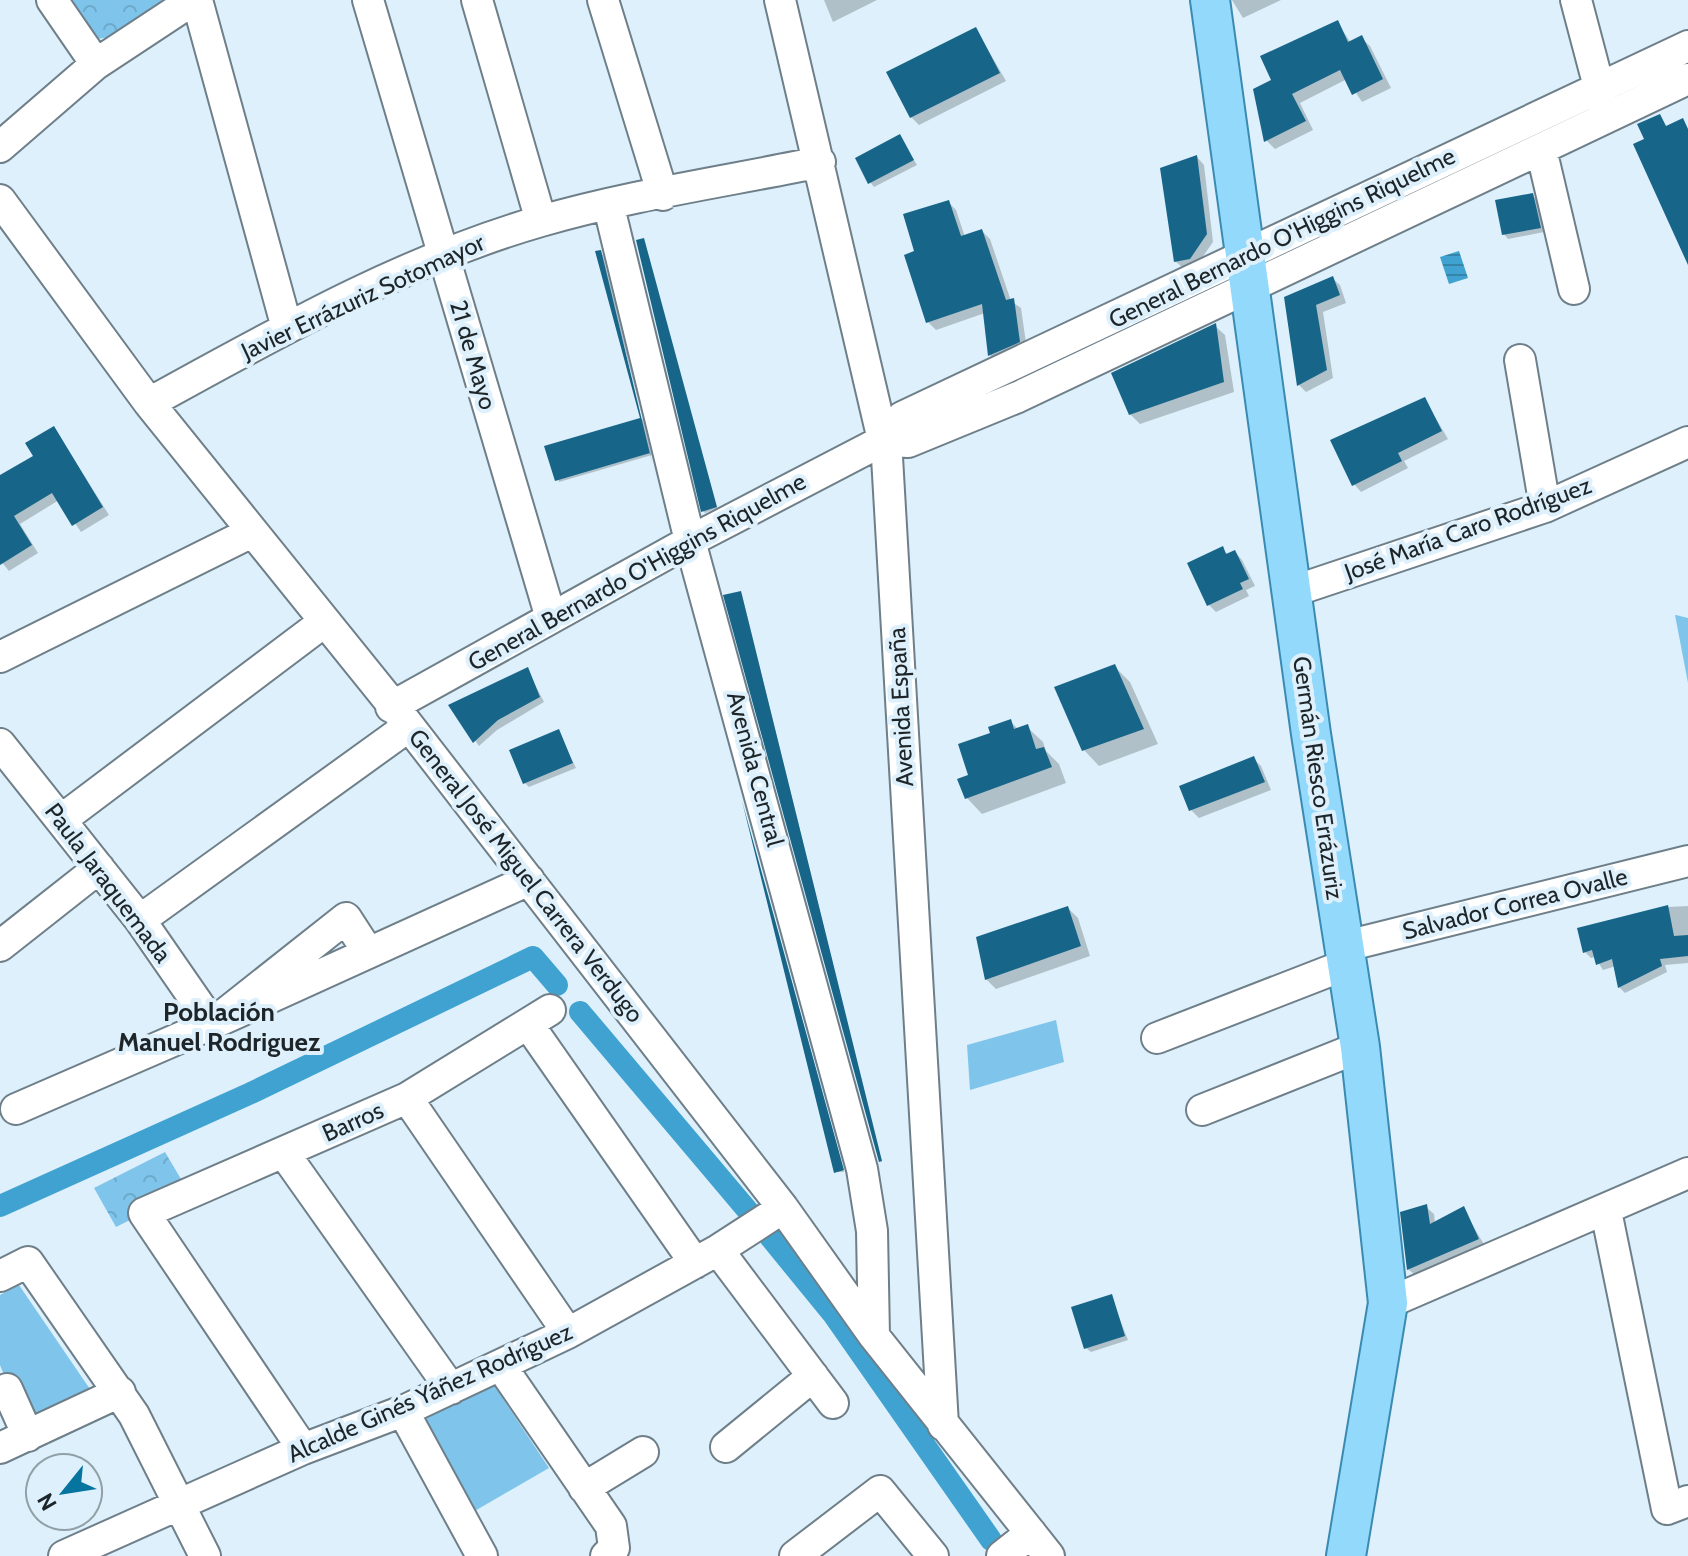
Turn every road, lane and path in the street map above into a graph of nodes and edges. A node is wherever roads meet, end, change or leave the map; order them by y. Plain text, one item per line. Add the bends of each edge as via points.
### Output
1 (52, 0) edge
2 (195, 0) edge
3 (368, 0) edge
4 (477, 0) edge
5 (603, 0) edge
6 (780, 0) edge
7 (1210, 0) edge
8 (1576, 0) edge
9 (1688, 46) edge
10 (96, 64) junction
11 (1688, 79) edge
12 (1603, 103) junction
13 (0, 147) edge
14 (1541, 149) junction
15 (820, 162) junction
16 (663, 195) junction
17 (0, 200) edge
18 (609, 207) junction
19 (541, 221) junction
20 (443, 255) junction
21 (1248, 272) junction
22 (1574, 289) dead end
23 (287, 328) junction
24 (1520, 360) dead end
25 (149, 403) junction
26 (884, 440) junction
27 (1688, 442) edge
28 (1545, 507) junction
29 (252, 532) junction
30 (690, 541) junction
31 (1291, 592) junction
32 (551, 618) junction
33 (324, 622) junction
34 (0, 657) edge
35 (400, 716) junction
36 (6, 765) edge
37 (61, 820) junction
38 (1688, 861) edge
39 (99, 868) junction
40 (529, 880) junction
41 (140, 920) junction
42 (0, 946) edge
43 (1344, 956) junction
44 (212, 1024) junction
45 (1157, 1038) dead end
46 (1360, 1047) junction
47 (407, 1098) junction
48 (16, 1109) dead end
49 (1202, 1110) dead end
50 (284, 1153) junction
51 (1688, 1173) edge
52 (783, 1208) junction
53 (1606, 1211) junction
54 (706, 1256) junction
55 (0, 1276) edge
56 (1388, 1303) junction
57 (568, 1333) junction
58 (874, 1336) junction
59 (501, 1366) junction
60 (813, 1376) junction
61 (7, 1389) dead end
62 (451, 1389) junction
63 (120, 1392) junction
64 (833, 1403) dead end
65 (403, 1411) junction
66 (943, 1425) junction
67 (28, 1436) junction
68 (726, 1447) dead end
69 (0, 1448) edge
70 (303, 1449) junction
71 (643, 1452) dead end
72 (584, 1488) junction
73 (1678, 1505) edge
74 (177, 1506) junction
75 (1040, 1545) edge
76 (64, 1556) edge
77 (205, 1556) edge
78 (482, 1556) edge
79 (606, 1556) edge
80 (795, 1556) edge
81 (933, 1556) edge
82 (1002, 1556) edge
83 (1346, 1556) edge

1 - 10 street
2 - 10 street
2 - 23 street
3 - 20 street, 21 de Mayo
4 - 19 street
5 - 16 street
6 - 15 street, Avenida España
7 - 21 main road, Germán Riesco Errázuriz
8 - 12 street
9 - 12 street, General Bernardo O'Higgins Riquelme
10 - 13 street
11 - 12 street, General Bernardo O'Higgins Riquelme
12 - 14 street, General Bernardo O'Higgins Riquelme
12 - 21 street, General Bernardo O'Higgins Riquelme
14 - 21 street, General Bernardo O'Higgins Riquelme
14 - 22 street
15 - 16 street, Javier Errázuriz Sotomayor
15 - 26 street, Avenida España
16 - 18 street, Javier Errázuriz Sotomayor
17 - 25 street, General José Miguel Carrera Verdugo
18 - 19 street, Javier Errázuriz Sotomayor
18 - 30 street, Avenida Central
19 - 20 street, Javier Errázuriz Sotomayor
20 - 23 street, Javier Errázuriz Sotomayor
20 - 32 street, 21 de Mayo
21 - 26 street, General Bernardo O'Higgins Riquelme via 902,417
21 - 31 main road, Germán Riesco Errázuriz
23 - 25 street, Javier Errázuriz Sotomayor
24 - 28 street
25 - 29 street, General José Miguel Carrera Verdugo
26 - 30 street, General Bernardo O'Higgins Riquelme
26 - 66 street, Avenida España
27 - 28 street, José María Caro Rodríguez
28 - 31 street, José María Caro Rodríguez
29 - 33 street, General José Miguel Carrera Verdugo
29 - 34 street
30 - 32 street, General Bernardo O'Higgins Riquelme
30 - 58 street, Avenida Central via 862,1169 872,1231
31 - 43 main road, Germán Riesco Errázuriz
32 - 35 street, General Bernardo O'Higgins Riquelme
33 - 35 street, General José Miguel Carrera Verdugo
33 - 37 street
35 - 40 street, General José Miguel Carrera Verdugo
35 - 41 street, General Bernardo O'Higgins Riquelme
36 - 37 street, Paula Jaraquemada
37 - 39 street, Paula Jaraquemada
38 - 43 street, Salvador Correa Ovalle
39 - 41 street, Paula Jaraquemada
39 - 42 street
40 - 44 street via 368,952 346,918
40 - 52 street, General José Miguel Carrera Verdugo
41 - 44 street, Paula Jaraquemada
43 - 45 street, Salvador Correa Ovalle
43 - 46 main road, Germán Riesco Errázuriz
44 - 48 street
46 - 49 street
46 - 56 main road, Germán Riesco Errázuriz
47 - 50 street, Barros
47 - 54 street, Barros via 539,1017
47 - 57 street
50 - 62 street
50 - 70 street, Barros via 144,1213
51 - 53 street
52 - 54 street, Alcalde Ginés Yáñez Rodríguez
52 - 58 street, General José Miguel Carrera Verdugo
53 - 56 street
53 - 73 street
54 - 57 street, Alcalde Ginés Yáñez Rodríguez
54 - 60 street
55 - 63 street via 28,1262
56 - 83 main road, Germán Riesco Errázuriz
57 - 59 street, Alcalde Ginés Yáñez Rodríguez
58 - 66 street, General José Miguel Carrera Verdugo
59 - 62 street, Alcalde Ginés Yáñez Rodríguez
59 - 72 street
60 - 64 street
60 - 68 street
61 - 67 street
62 - 65 street, Alcalde Ginés Yáñez Rodríguez
63 - 67 street
63 - 74 street
65 - 70 street, Alcalde Ginés Yáñez Rodríguez
65 - 78 street
66 - 75 street, General José Miguel Carrera Verdugo
67 - 69 street
70 - 74 street, Alcalde Ginés Yáñez Rodríguez
71 - 72 street
72 - 79 street via 611,1526 614,1548
74 - 76 street, Alcalde Ginés Yáñez Rodríguez
74 - 77 street
75 - 82 street
80 - 81 street via 880,1491

